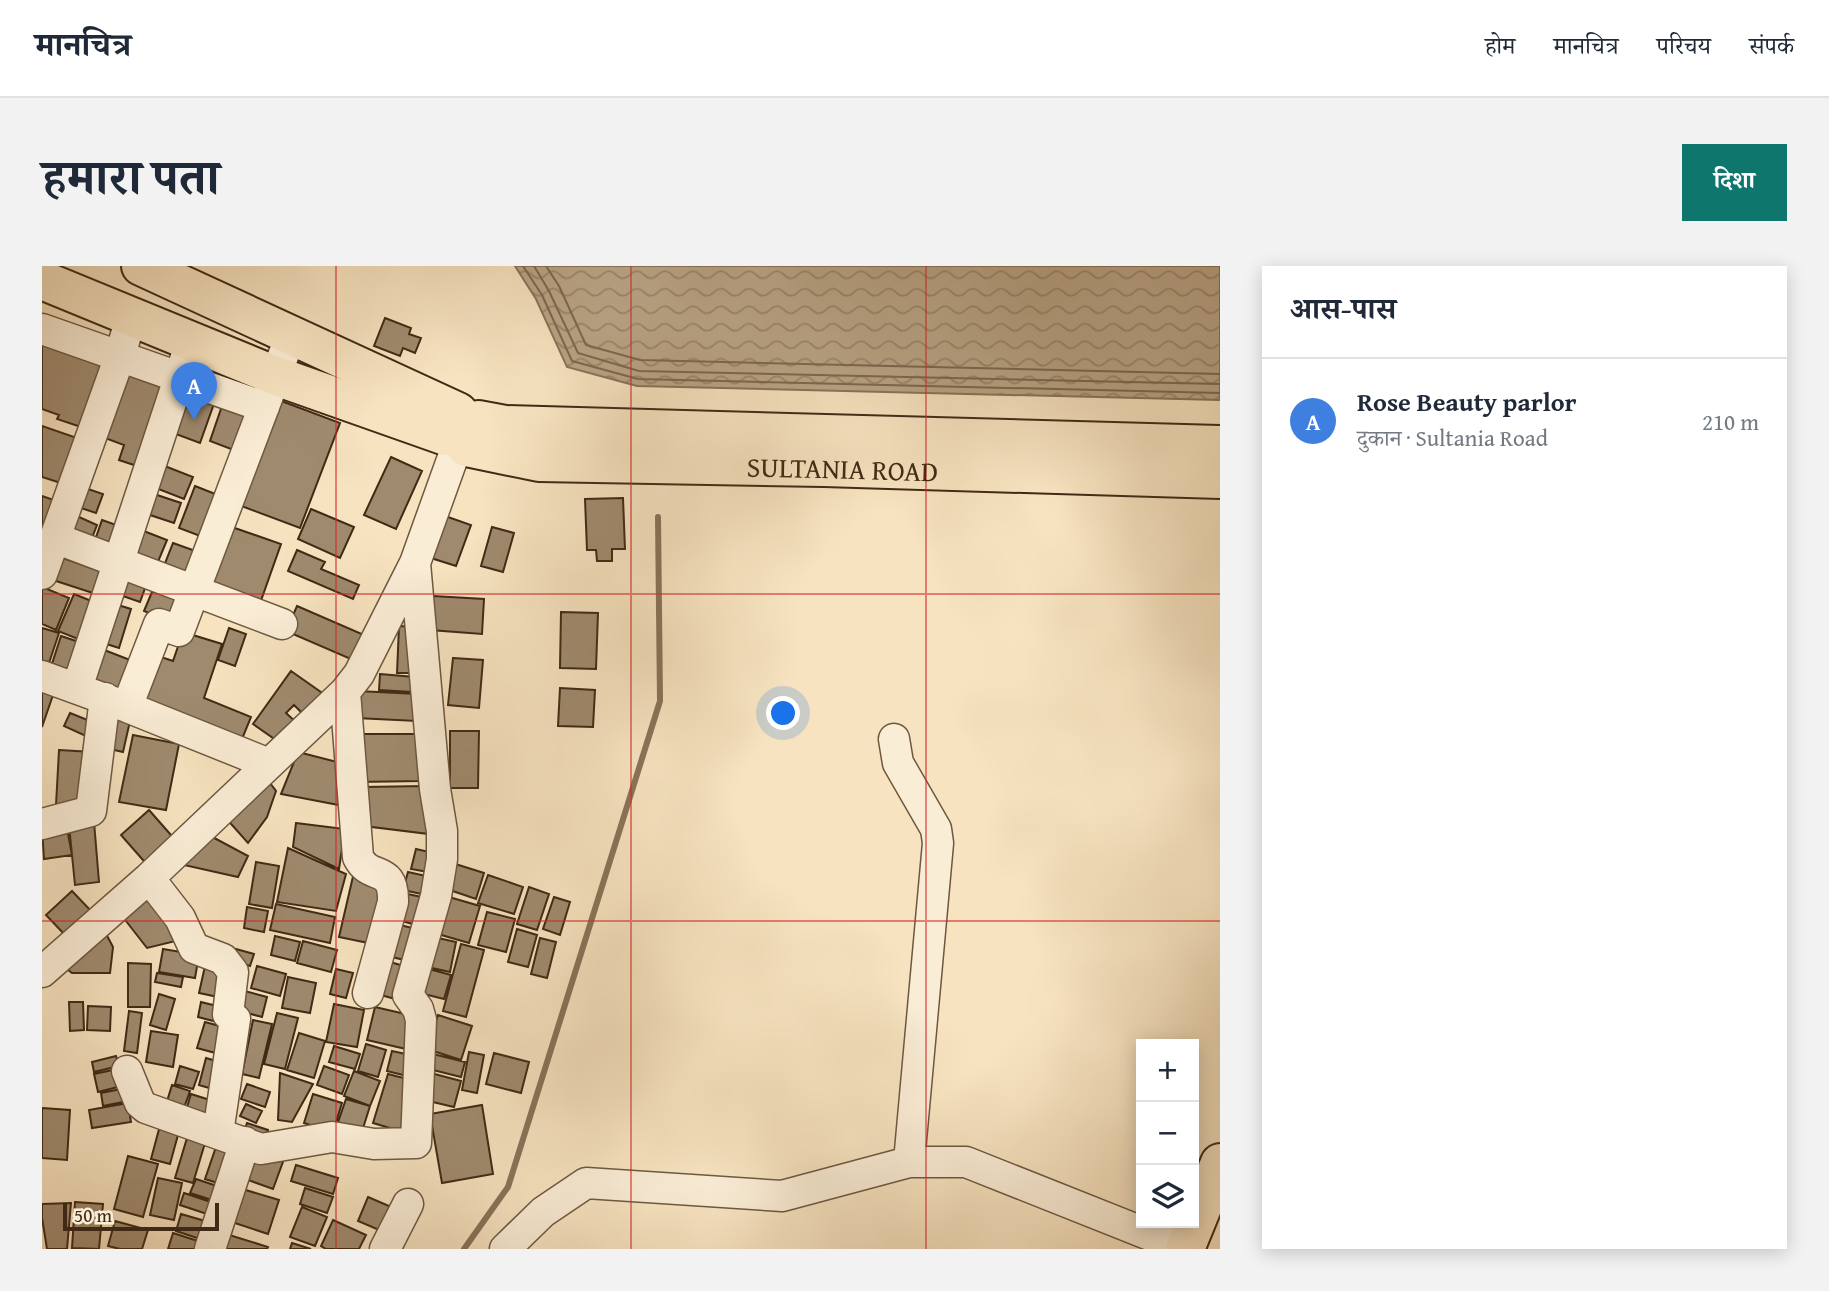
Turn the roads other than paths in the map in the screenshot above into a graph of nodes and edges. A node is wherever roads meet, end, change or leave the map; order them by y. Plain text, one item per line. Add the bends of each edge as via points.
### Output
1 (141, 266) edge
2 (42, 280) edge
3 (131, 317) junction
4 (42, 329) edge
5 (291, 335) junction
6 (120, 356) junction
7 (185, 360) junction
8 (270, 391) junction
9 (461, 432) junction
10 (1220, 445) edge
11 (1220, 479) edge
12 (55, 538) junction
13 (118, 562) junction
14 (415, 563) junction
15 (42, 575) edge
16 (194, 591) junction
17 (282, 624) dead end
18 (42, 676) edge
19 (77, 688) junction
20 (345, 692) junction
21 (116, 703) junction
22 (894, 739) dead end
23 (269, 764) junction
24 (42, 824) edge
25 (149, 878) junction
26 (42, 972) edge
27 (368, 993) dead end
28 (128, 1071) dead end
29 (231, 1138) junction
30 (909, 1162) junction
31 (1220, 1163) edge
32 (408, 1204) dead end
33 (210, 1249) edge
34 (385, 1249) edge
35 (505, 1249) edge
36 (1185, 1249) edge

1 - 5 main road, SULTANIA ROAD
2 - 3 main road, SULTANIA ROAD
3 - 6 street
3 - 7 main road, SULTANIA ROAD
4 - 6 street
5 - 8 street
5 - 9 main road, SULTANIA ROAD
6 - 7 street
6 - 12 street
7 - 8 main road, SULTANIA ROAD
7 - 13 street
8 - 9 main road, SULTANIA ROAD
8 - 16 street
9 - 10 main road, SULTANIA ROAD via 505,425
9 - 11 main road, SULTANIA ROAD via 539,462
9 - 14 street
12 - 13 street
12 - 15 street
13 - 16 street
13 - 19 street
14 - 20 street via 359,674
14 - 29 street via 442,831 436,896 408,995 421,1020 416,1143 374,1144 332,1137 261,1149
16 - 17 street
16 - 21 street via 178,631 159,624
18 - 19 street
19 - 21 street
20 - 23 street
20 - 27 street via 358,857 366,867 386,876 393,888
21 - 23 street
21 - 24 street via 91,811
22 - 30 street via 898,763 936,829 939,843
23 - 25 street
25 - 26 street
25 - 29 street via 180,918 194,948 223,959 233,972 228,1014 235,1019
28 - 29 street via 146,1108
29 - 33 street
30 - 35 street via 782,1196 586,1183 543,1212
30 - 36 street via 966,1162
31 - 36 main road
32 - 34 street

